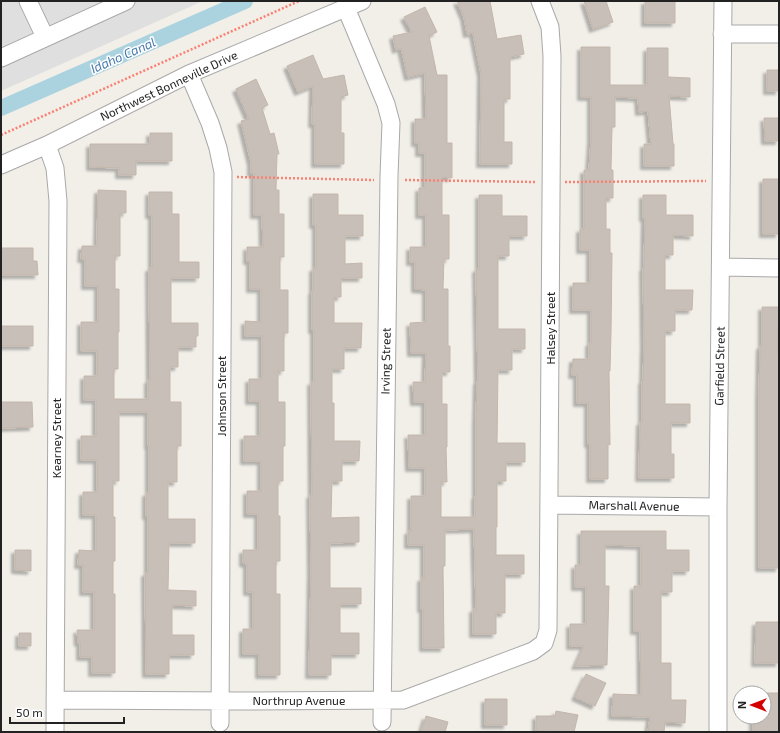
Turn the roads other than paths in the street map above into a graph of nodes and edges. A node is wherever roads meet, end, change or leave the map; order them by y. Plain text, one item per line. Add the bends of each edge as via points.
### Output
1 (28, 1) edge
2 (126, 1) edge
3 (362, 1) edge
4 (540, 1) edge
5 (722, 1) edge
6 (346, 8) junction
7 (722, 34) junction
8 (779, 34) edge
9 (45, 37) junction
10 (1, 58) edge
11 (189, 74) junction
12 (46, 145) junction
13 (1, 165) edge
14 (721, 267) junction
15 (779, 268) edge
16 (550, 505) junction
17 (718, 507) junction
18 (533, 651) joint
19 (55, 700) junction
20 (382, 701) junction
21 (220, 702) junction
22 (382, 722) dead end
23 (220, 723) dead end
24 (55, 732) edge
25 (718, 732) edge

1 - 9 street
2 - 9 street
3 - 6 street, Northwest Bonneville Drive
4 - 16 street, Halsey Street via 550,27 552,56
5 - 7 street, Garfield Street
6 - 11 street, Northwest Bonneville Drive
6 - 20 street, Irving Street via 386,104 391,123
7 - 8 street
7 - 14 street, Garfield Street
9 - 10 street
11 - 12 street, Northwest Bonneville Drive
11 - 21 street, Johnson Street via 210,123 223,172
12 - 13 street, Northwest Bonneville Drive
12 - 19 street, Kearney Street via 55,168 58,201
14 - 15 street
14 - 17 street, Garfield Street
16 - 17 street, Marshall Avenue
16 - 18 street, Halsey Street via 548,630 544,643
17 - 25 street, Garfield Street
18 - 20 street, Northrup Avenue via 403,700
19 - 21 street, Northrup Avenue
19 - 24 street, Kearney Street
20 - 21 street, Northrup Avenue
20 - 22 street, Irving Street
21 - 23 street, Johnson Street

